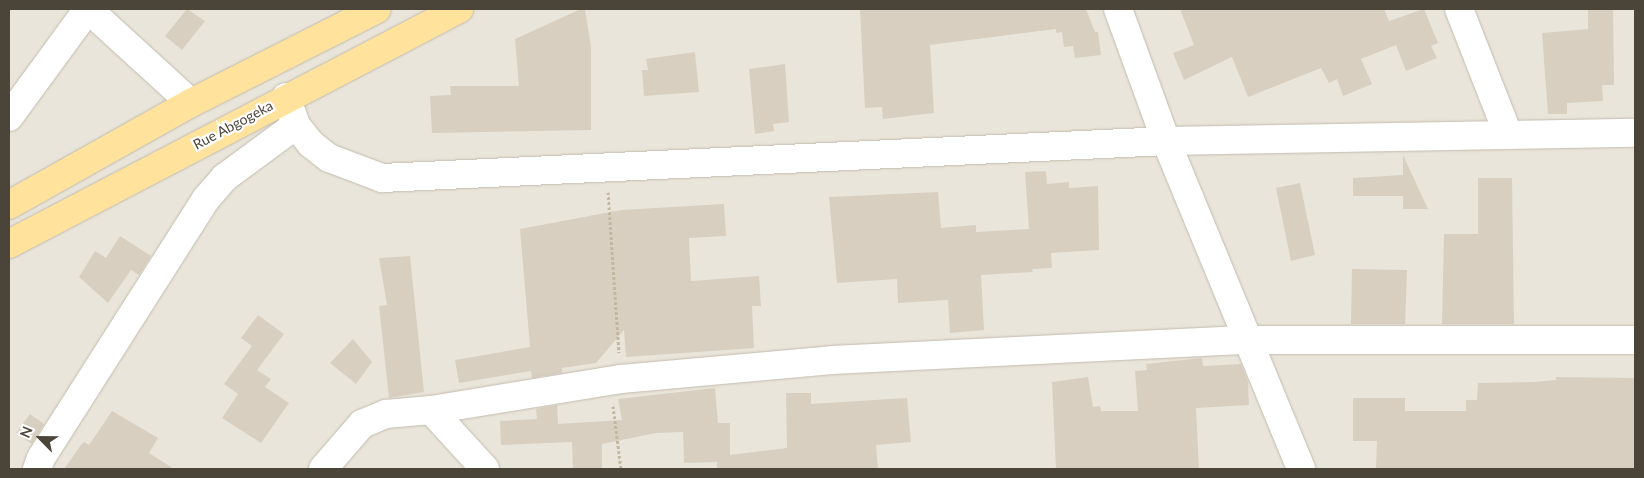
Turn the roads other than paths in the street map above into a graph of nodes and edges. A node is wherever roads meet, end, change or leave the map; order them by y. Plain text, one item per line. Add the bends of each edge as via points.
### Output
1 (88, 9) edge
2 (377, 9) edge
3 (459, 9) edge
4 (1118, 9) edge
5 (1459, 9) edge
6 (286, 97) junction
7 (191, 103) junction
8 (9, 117) edge
9 (296, 125) junction
10 (1635, 133) edge
11 (1508, 134) junction
12 (1166, 141) junction
13 (9, 205) edge
14 (9, 244) edge
15 (1248, 340) junction
16 (1635, 340) edge
17 (431, 410) junction
18 (37, 469) edge
19 (322, 469) edge
20 (485, 469) edge
21 (1302, 469) edge

1 - 7 street
1 - 8 street
2 - 7 main road
3 - 6 main road, Rue Abgogeka
4 - 12 street
5 - 11 street
6 - 9 street
6 - 14 main road, Rue Abgogeka
7 - 13 main road
9 - 12 street via 329,158 382,178
9 - 18 street via 224,178 206,199
10 - 11 street
11 - 12 street
12 - 15 street
15 - 16 street
15 - 17 street via 832,360 615,380
15 - 21 street
17 - 19 street via 386,414 362,424
17 - 20 street

